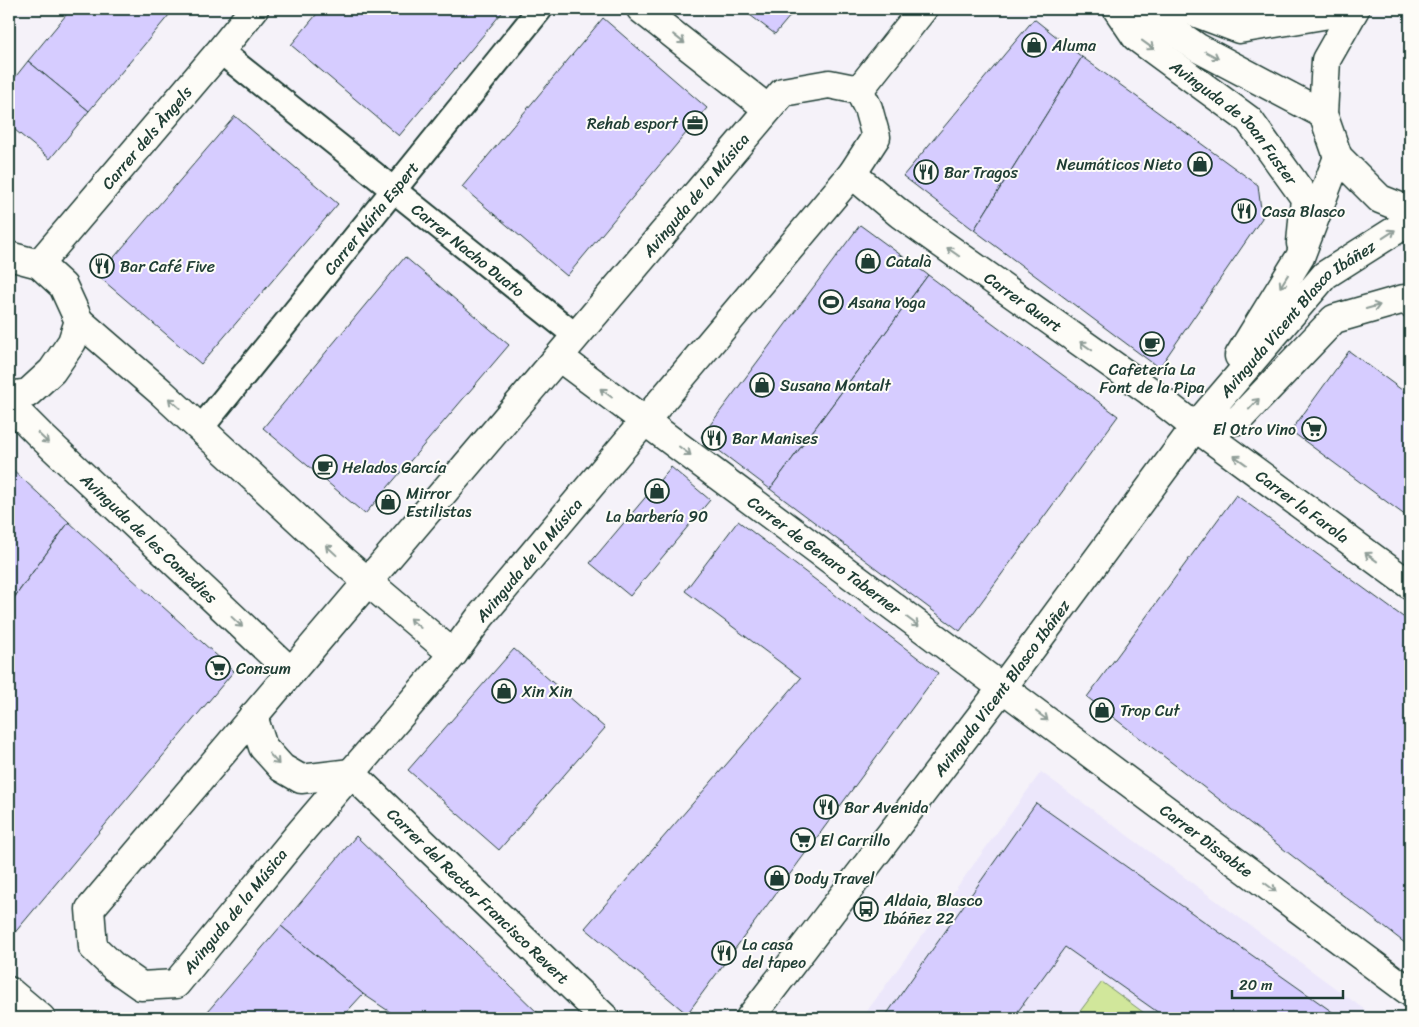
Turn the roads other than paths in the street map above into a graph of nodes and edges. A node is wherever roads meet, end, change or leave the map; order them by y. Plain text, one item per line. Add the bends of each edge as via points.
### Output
1 (254, 9) edge
2 (540, 9) edge
3 (641, 9) edge
4 (923, 9) edge
5 (1117, 9) edge
6 (1142, 9) edge
7 (1186, 9) edge
8 (1354, 9) edge
9 (220, 51) junction
10 (859, 90) junction
11 (768, 110) junction
12 (1323, 114) junction
13 (1338, 157) junction
14 (852, 174) junction
15 (393, 190) junction
16 (1410, 211) edge
17 (1410, 221) edge
18 (9, 256) edge
19 (1300, 257) junction
20 (38, 264) junction
21 (1410, 303) edge
22 (79, 321) junction
23 (576, 336) junction
24 (559, 357) junction
25 (9, 396) edge
26 (9, 404) edge
27 (646, 422) junction
28 (1195, 427) junction
29 (201, 428) junction
30 (368, 582) junction
31 (1410, 585) edge
32 (453, 654) junction
33 (291, 672) junction
34 (1003, 687) junction
35 (253, 716) junction
36 (351, 772) junction
37 (9, 991) edge
38 (1410, 992) edge
39 (755, 1016) edge
40 (41, 1018) edge
41 (605, 1018) edge

1 - 9 street, Carrer dels Àngels
2 - 15 street, Carrer Núria Espert
3 -> 11 street
4 - 10 street
5 -> 19 street, Avinguda de Joan Fuster via 1136,37 1249,120 1305,198
6 -> 12 street, Avinguda de Joan Fuster via 1198,48
7 - 8 street via 1239,29
8 - 12 street via 1326,60
9 - 15 street, Carrer Nacho Duato
9 - 20 street, Carrer dels Àngels
10 - 11 street, Avinguda de la Música via 829,84 783,92
10 - 14 street, Avinguda de la Música via 876,137
11 - 23 street, Avinguda de la Música
12 - 13 street
13 - 16 street via 1380,199
13 - 19 street, Avinguda Vicent Blasco Ibáñez
14 - 27 street, Avinguda de la Música
28 -> 14 street, Carrer Quart via 900,214
15 - 23 street, Carrer Nacho Duato
15 - 29 street, Carrer Núria Espert
28 -> 17 street, Avinguda Vicent Blasco Ibáñez via 1325,275
18 - 20 street
19 -> 28 street, Avinguda Vicent Blasco Ibáñez
20 - 22 street via 63,286
28 -> 21 street, Avinguda Vicent Blasco Ibáñez via 1238,420 1334,319 1404,298
22 - 25 street via 72,342 52,372 28,393
29 -> 22 street
23 - 24 street, Avinguda de la Música
27 -> 24 street
24 - 30 street, Avinguda de la Música
26 -> 33 street, Avinguda de les Comèdies
27 - 32 street, Avinguda de la Música via 481,616
27 -> 34 street, Carrer de Genaro Taberner
31 -> 28 street, Carrer la Farola
28 - 34 street, Avinguda Vicent Blasco Ibáñez
30 -> 29 street
32 -> 30 street
30 - 33 street, Avinguda de la Música
32 - 36 street, Avinguda de la Música
33 - 35 street, Avinguda de la Música
34 -> 38 street, Carrer Dissabte
34 - 39 street, Avinguda Vicent Blasco Ibáñez
35 -> 36 street via 263,747 282,768 302,779
35 - 36 street, Avinguda de la Música via 90,909 93,947 141,986 176,984
36 - 41 street, Carrer del Rector Francisco Revert
37 - 40 street

